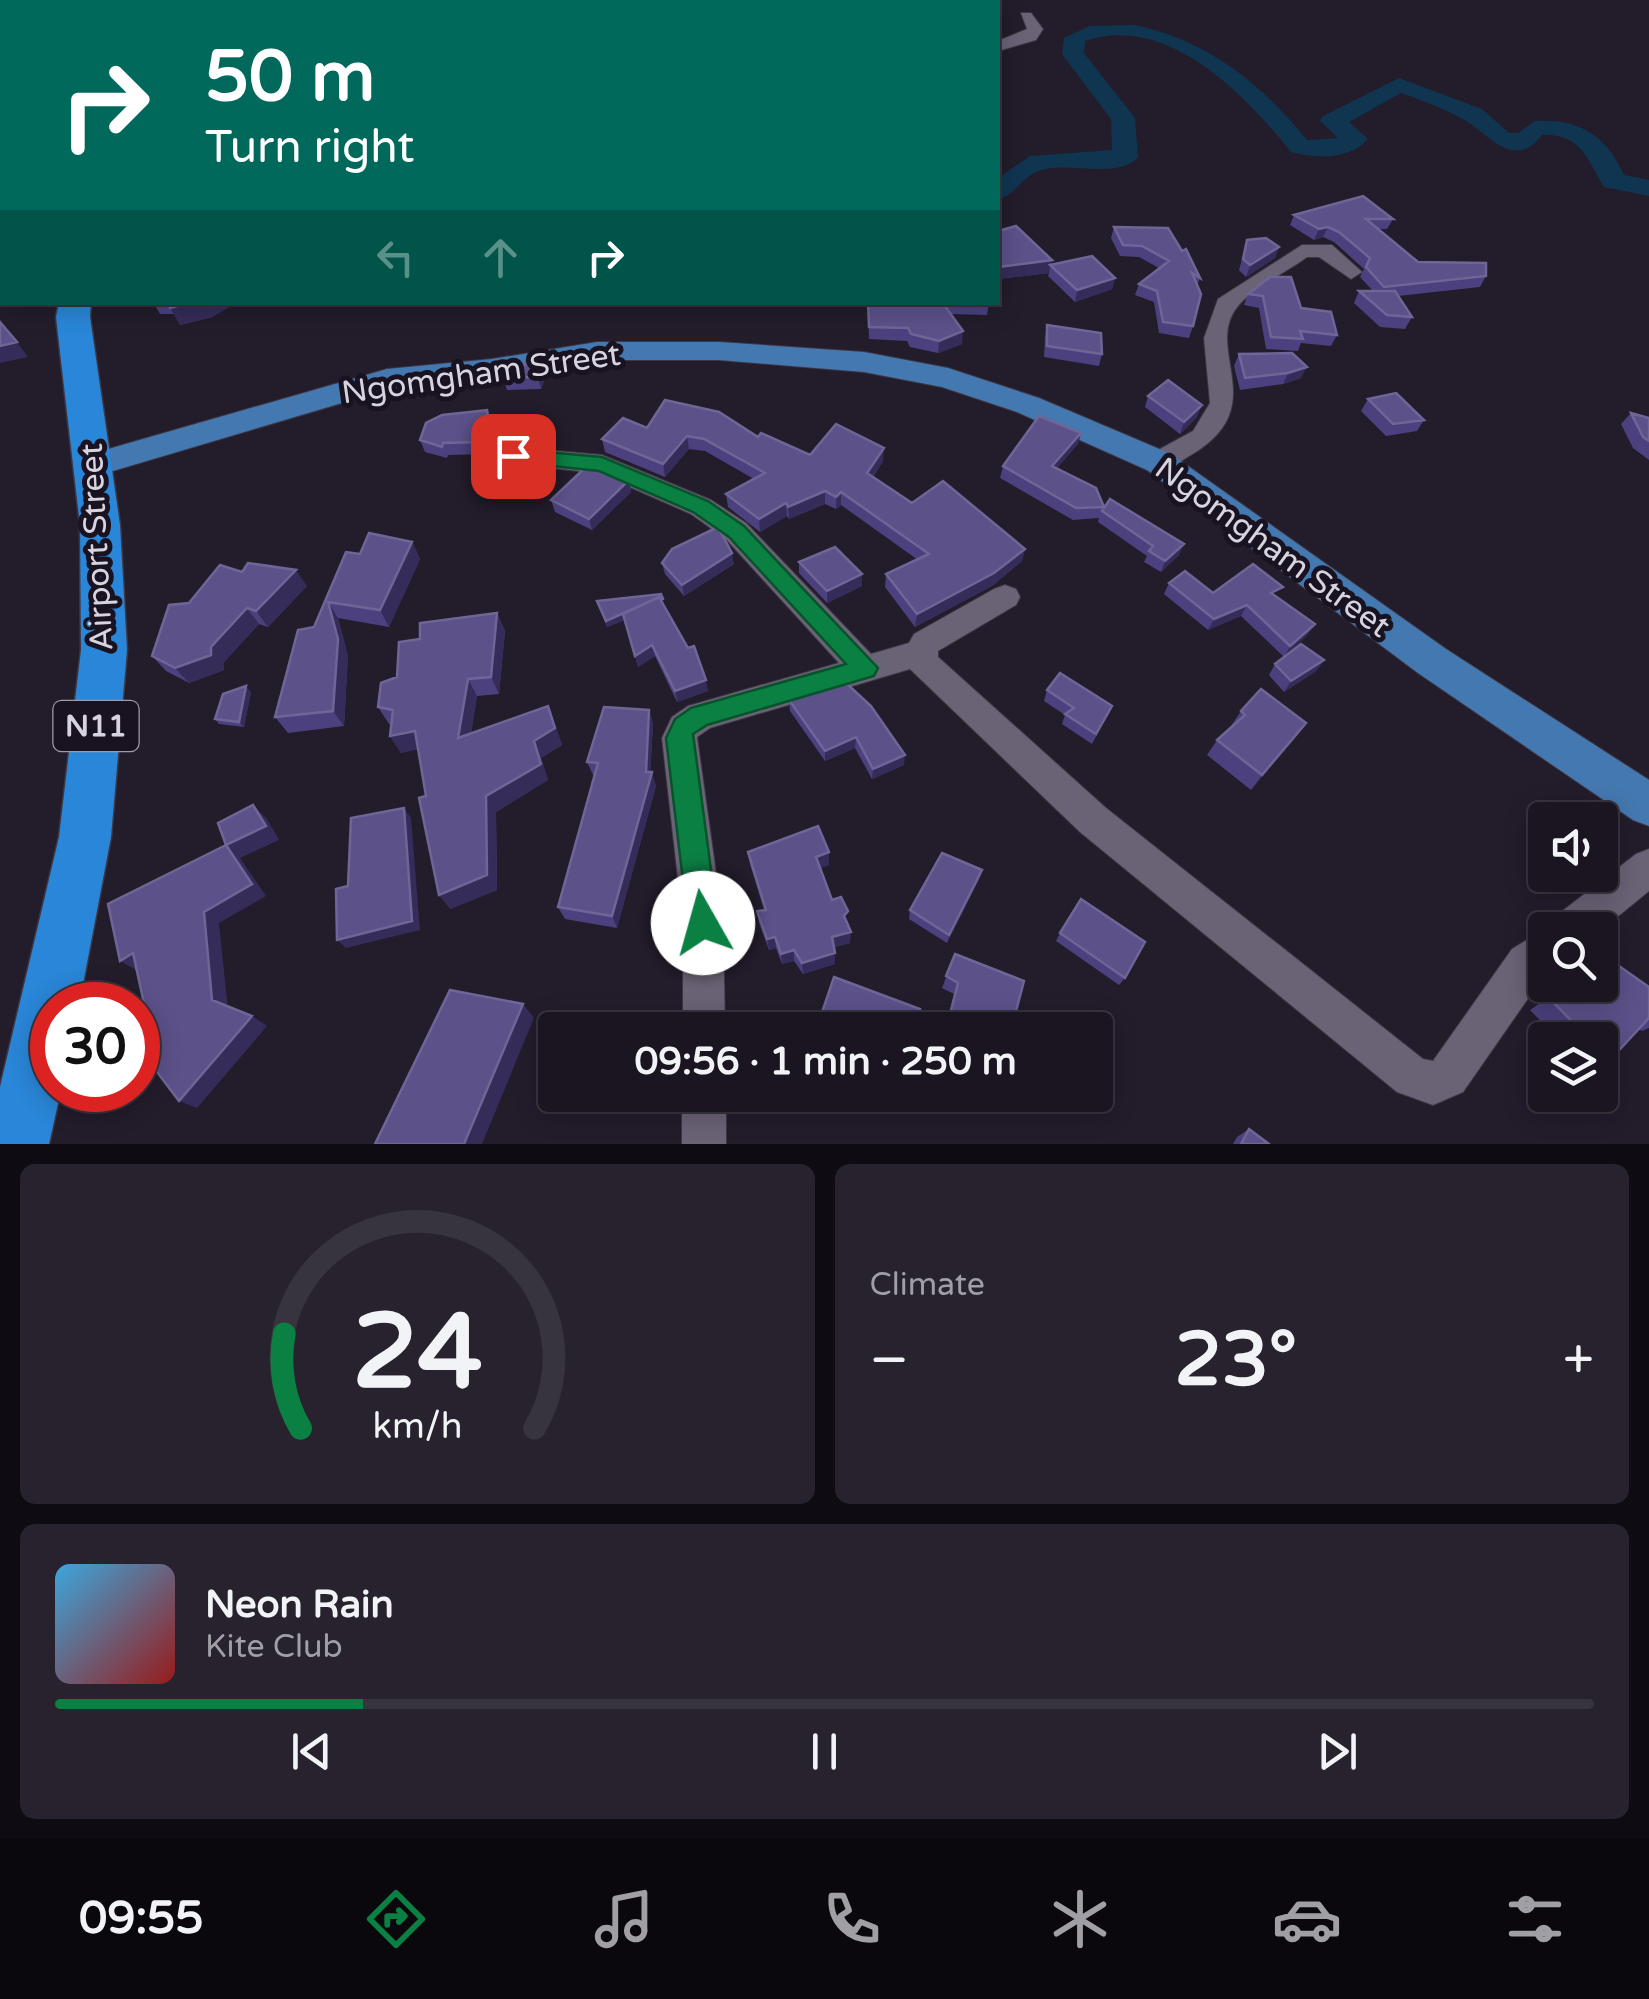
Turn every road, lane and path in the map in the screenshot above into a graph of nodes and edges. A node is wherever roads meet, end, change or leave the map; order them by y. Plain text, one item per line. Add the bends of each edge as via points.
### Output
1 (1026, 16) dead end
2 (1000, 46) edge
3 (1351, 272) dead end
4 (74, 305) edge
5 (513, 456) dead end
6 (1159, 462) junction
7 (96, 464) junction
8 (1005, 598) dead end
9 (921, 653) junction
10 (866, 668) junction
11 (1649, 806) edge
12 (1649, 867) edge
13 (1593, 912) edge
14 (1528, 962) edge
15 (704, 1012) edge
16 (704, 1112) edge
17 (17, 1144) edge
18 (704, 1144) edge

1 - 2 street via 1035,29 1030,38
3 - 6 street via 1334,256 1312,249 1226,304 1216,338 1223,403 1202,437
4 - 7 highway, Airport Street / N11
5 - 10 street via 602,464 701,507 736,531
6 - 7 main road, Ngomgham Street via 1028,404 948,378 719,351 597,351 387,379
6 - 11 main road, Ngomgham Street via 1432,661
7 - 17 highway, Airport Street / N11 via 104,650 86,827
8 - 9 street via 925,643
9 - 10 street
9 - 14 street via 923,663 1093,820 1412,1077 1432,1084 1448,1077
10 - 15 street via 700,716 684,727 679,738 703,923
12 - 13 street
16 - 18 street

